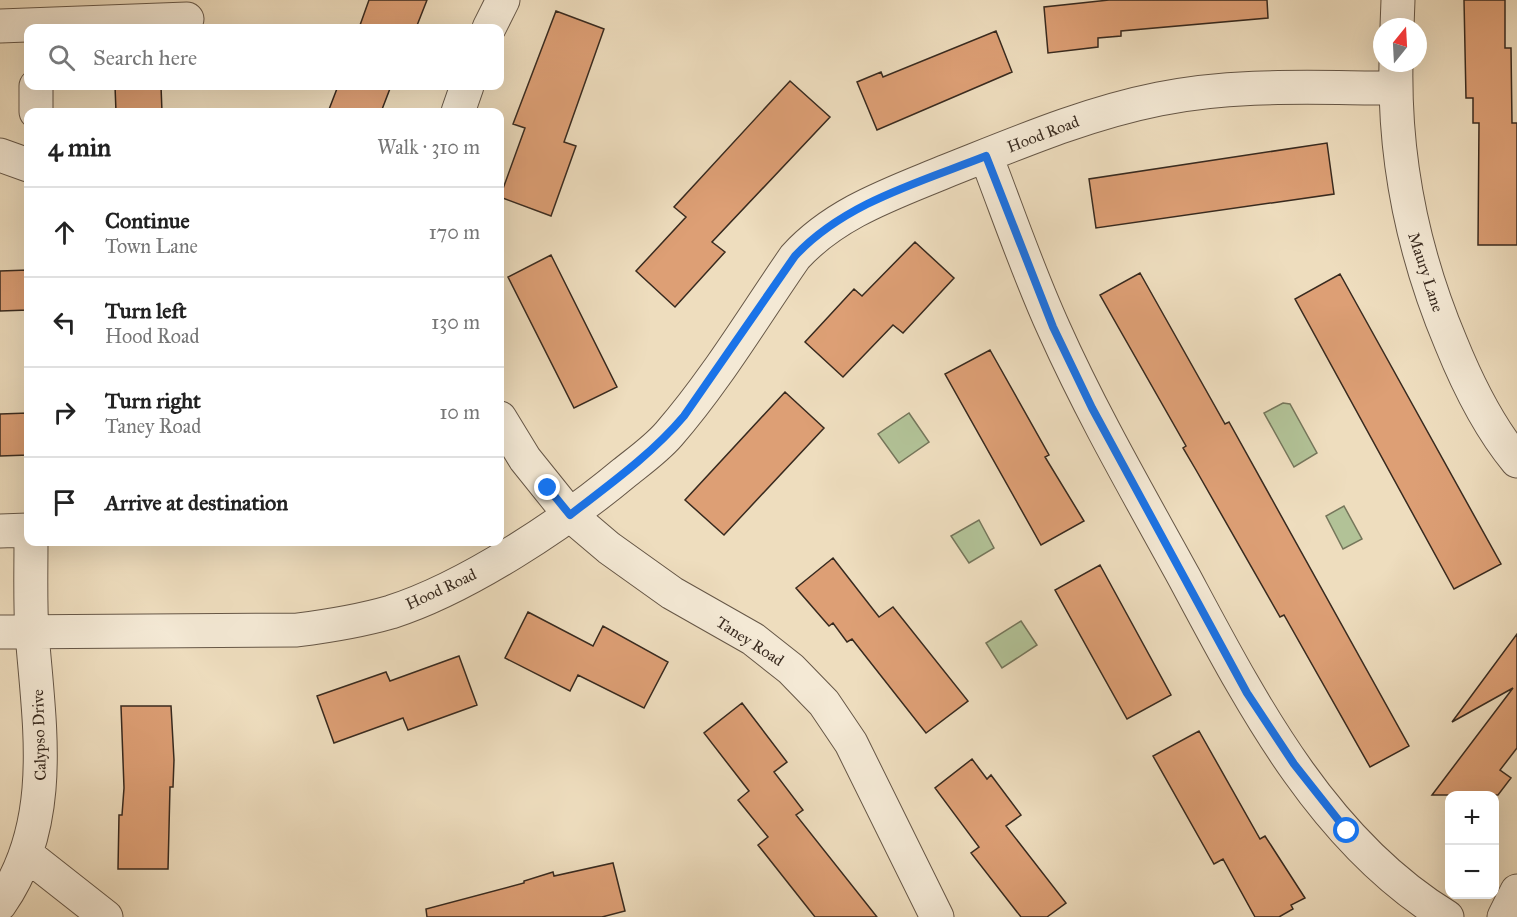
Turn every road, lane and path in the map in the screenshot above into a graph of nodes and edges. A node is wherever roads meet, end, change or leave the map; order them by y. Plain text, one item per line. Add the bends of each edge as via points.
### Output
1 (503, 0) edge
2 (1398, 0) edge
3 (1397, 18) edge
4 (187, 19) dead end
5 (93, 24) edge
6 (491, 24) edge
7 (0, 26) edge
8 (24, 27) edge
9 (1396, 75) edge
10 (36, 90) edge
11 (466, 90) edge
12 (36, 108) edge
13 (459, 108) edge
14 (0, 155) edge
15 (986, 156) junction
16 (24, 164) edge
17 (504, 425) edge
18 (1517, 461) edge
19 (570, 515) junction
20 (24, 530) edge
21 (0, 531) edge
22 (31, 546) edge
23 (32, 631) junction
24 (0, 632) edge
25 (26, 854) junction
26 (1517, 891) edge
27 (0, 904) edge
28 (106, 917) edge
29 (937, 917) edge
30 (1447, 917) edge
31 (1504, 917) edge

1 - 6 street
2 - 3 street
4 - 5 street
7 - 8 street
9 - 15 street, Hood Road via 1160,99 1089,117
9 - 18 street, Maury Lane via 1401,163 1423,273 1471,391
10 - 12 street
11 - 13 street
14 - 16 street
15 - 19 street, Hood Road via 857,210 812,238 795,256 667,437
15 - 30 street via 1053,327 1092,408 1247,693 1294,764 1347,831 1390,877
17 - 19 street, Taney Road via 525,459
19 - 23 street, Hood Road via 451,587 392,611 340,624 293,630
19 - 29 street, Taney Road via 672,593 753,639 791,669 824,704 851,743
20 - 21 street
22 - 23 street, Calypso Drive
23 - 24 street, Hood Road
23 - 25 street, Calypso Drive via 41,724 41,786
25 - 27 street, Calypso Drive
25 - 28 street
26 - 31 street

